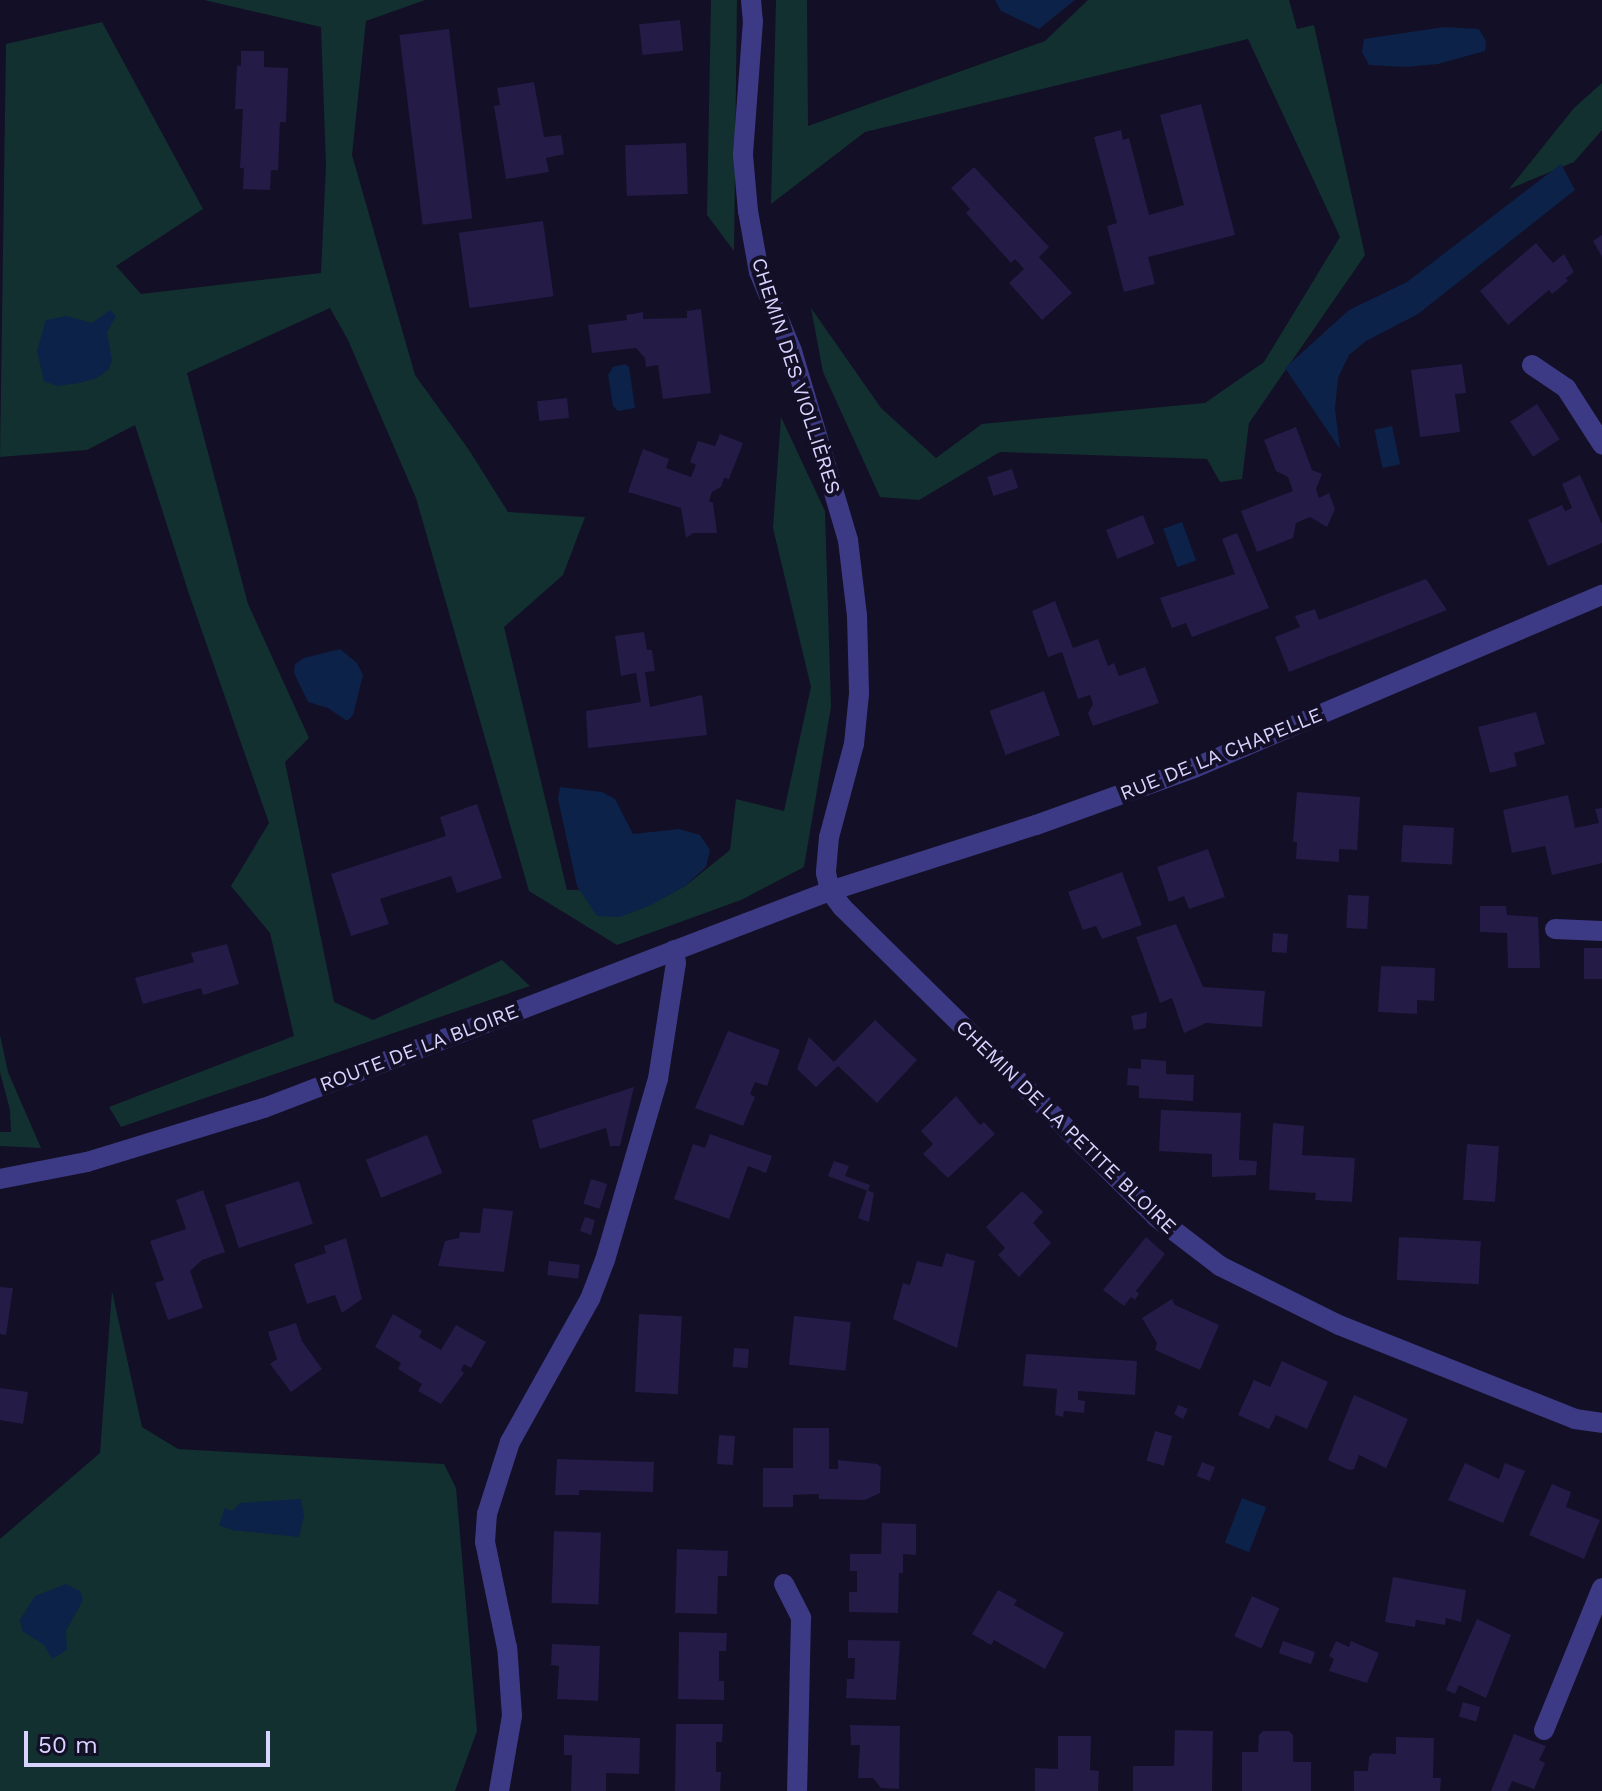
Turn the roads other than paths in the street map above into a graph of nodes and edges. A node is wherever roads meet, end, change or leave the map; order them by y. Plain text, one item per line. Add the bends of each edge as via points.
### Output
1 (751, 0) edge
2 (1532, 365) dead end
3 (1602, 444) edge
4 (1602, 595) edge
5 (830, 891) junction
6 (1555, 929) dead end
7 (1602, 931) edge
8 (674, 950) junction
9 (0, 1179) edge
10 (1602, 1423) edge
11 (784, 1584) dead end
12 (1602, 1588) edge
13 (1544, 1730) dead end
14 (499, 1791) edge
15 (797, 1791) edge

1 - 5 street, CHEMIN DES VIOLLIÈRES via 743,155 748,211 759,272 792,351 848,540 857,615 859,694 854,744 829,837
2 - 3 street via 1566,388
4 - 5 street, RUE DE LA CHAPELLE via 1194,768
5 - 8 street, ROUTE DE LA BLOIRE
5 - 10 street, CHEMIN DE LA PETITE BLOIRE via 1156,1217 1209,1259 1339,1325 1575,1419
6 - 7 street
8 - 9 street, ROUTE DE LA BLOIRE via 264,1108 87,1162
8 - 14 street via 658,1079 605,1260 590,1299 510,1442 487,1514 485,1542 507,1648 512,1716
11 - 15 street via 801,1618
12 - 13 street

